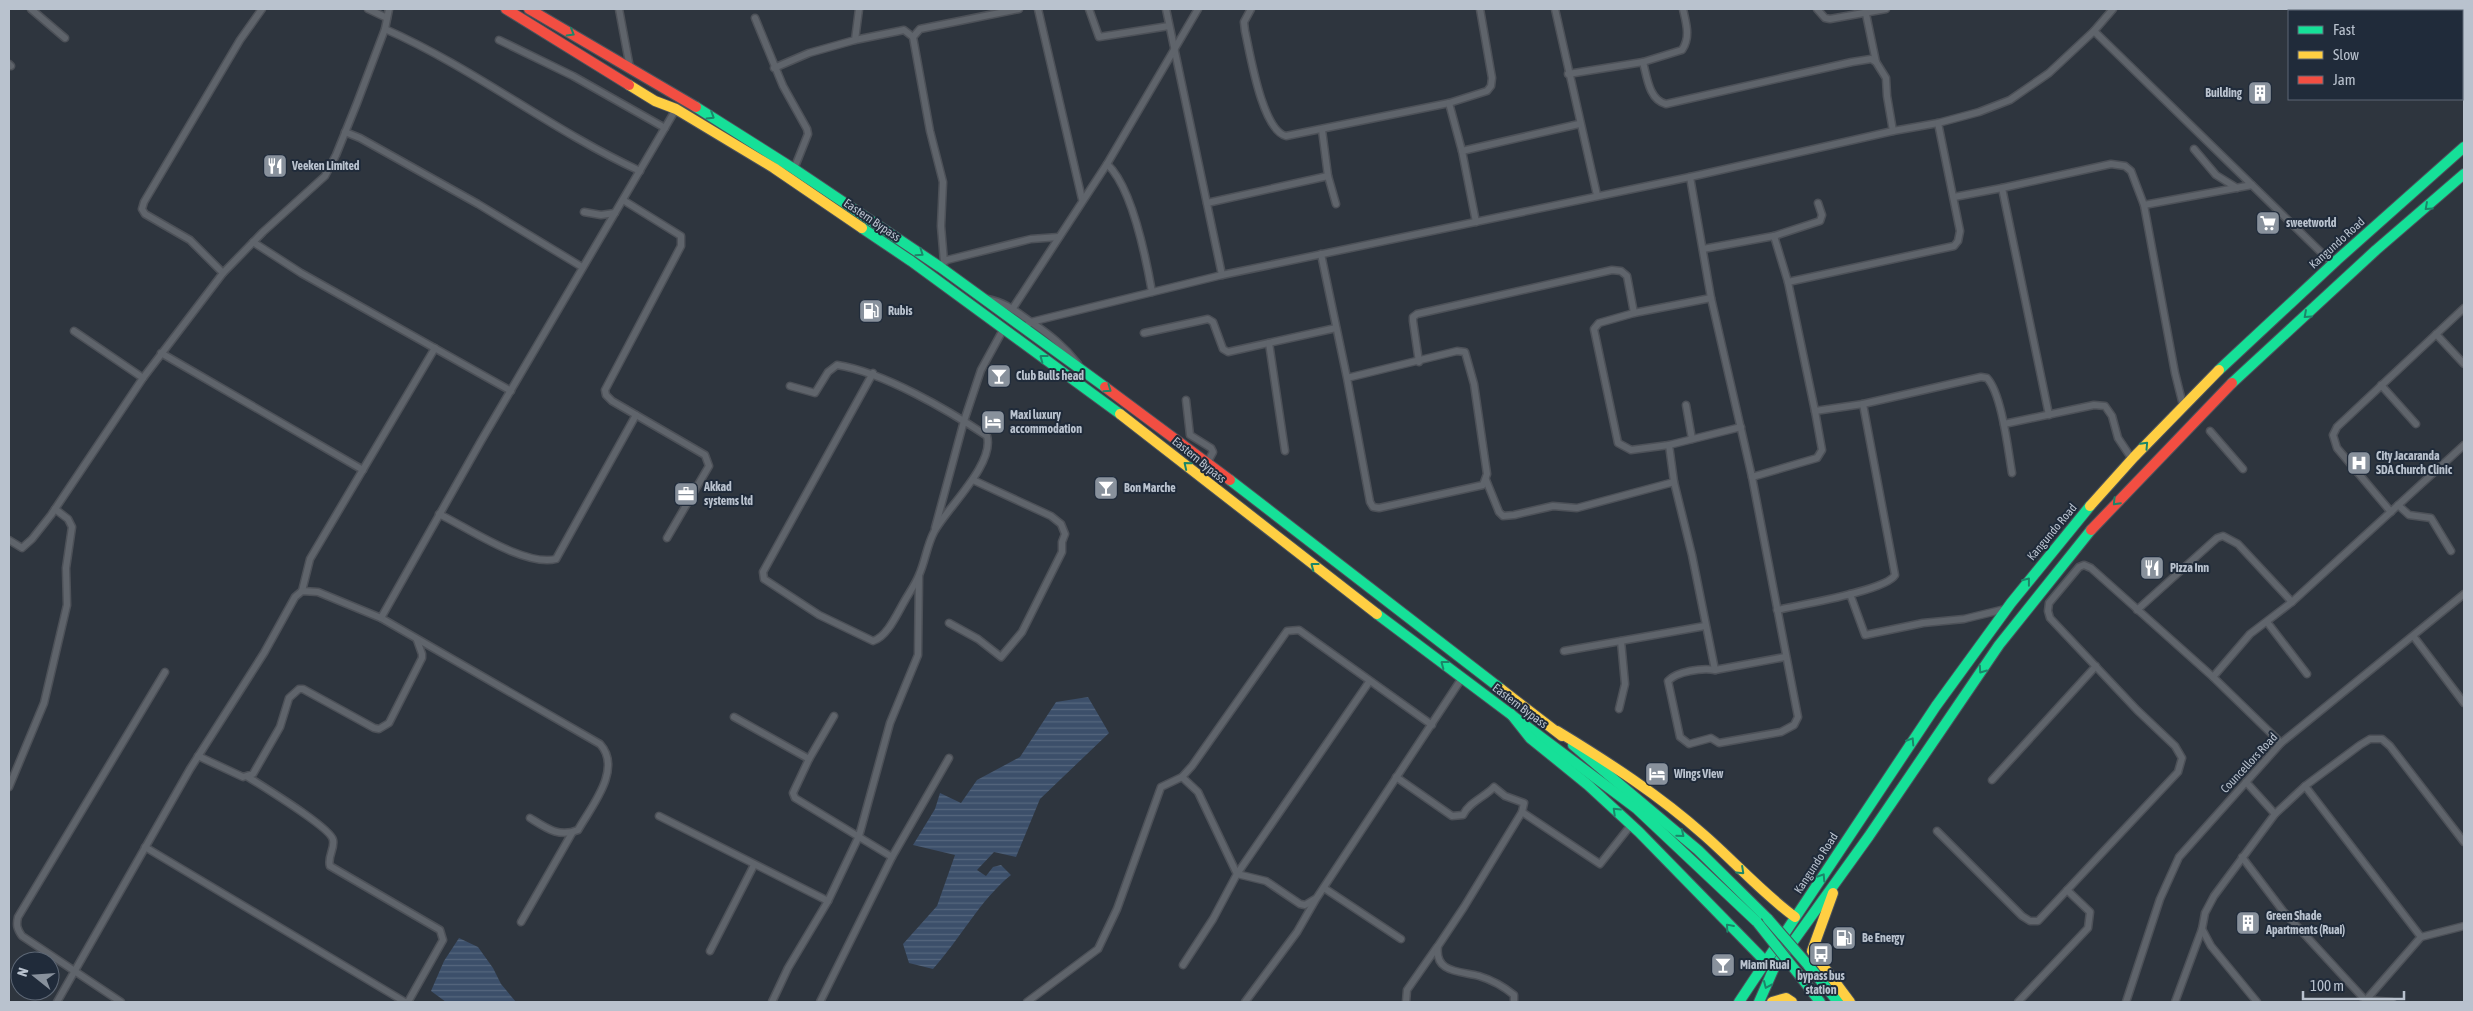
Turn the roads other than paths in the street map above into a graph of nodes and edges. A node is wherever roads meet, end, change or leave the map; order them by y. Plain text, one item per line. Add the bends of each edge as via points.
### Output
1 (30, 9) edge
2 (262, 9) edge
3 (368, 9) edge
4 (389, 9) edge
5 (506, 9) edge
6 (530, 9) edge
7 (619, 9) edge
8 (859, 9) edge
9 (1019, 9) edge
10 (1038, 9) edge
11 (1089, 9) edge
12 (1166, 9) edge
13 (1198, 9) edge
14 (1251, 9) edge
15 (1480, 9) edge
16 (1555, 9) edge
17 (1683, 9) edge
18 (1817, 9) edge
19 (1886, 9) edge
20 (2113, 9) edge
21 (1866, 14) junction
22 (387, 18) junction
23 (754, 18) dead end
24 (1169, 26) junction
25 (385, 29) junction
26 (2094, 31) junction
27 (913, 37) junction
28 (65, 38) dead end
29 (499, 40) dead end
30 (855, 40) junction
31 (1176, 49) junction
32 (1643, 62) junction
33 (1876, 62) junction
34 (630, 68) junction
35 (774, 68) junction
36 (1568, 74) junction
37 (1449, 103) junction
38 (676, 109) junction
39 (1938, 123) junction
40 (1579, 124) junction
41 (665, 128) junction
42 (1322, 130) junction
43 (1893, 131) junction
44 (345, 132) junction
45 (2464, 147) edge
46 (2194, 150) dead end
47 (1462, 151) junction
48 (1107, 164) junction
49 (794, 168) junction
50 (640, 170) junction
51 (2464, 174) edge
52 (1328, 176) junction
53 (1690, 177) junction
54 (2252, 185) junction
55 (2002, 188) junction
56 (2237, 188) junction
57 (1597, 195) junction
58 (1954, 197) junction
59 (1082, 199) junction
60 (623, 200) junction
61 (1207, 203) junction
62 (1818, 203) dead end
63 (1336, 204) dead end
64 (2144, 205) junction
65 (584, 212) dead end
66 (615, 213) junction
67 (1476, 222) junction
68 (1774, 236) junction
69 (1059, 237) junction
70 (253, 242) junction
71 (1703, 249) junction
72 (1320, 254) junction
73 (2333, 264) junction
74 (942, 265) junction
75 (582, 266) junction
76 (224, 273) junction
77 (1222, 275) junction
78 (1788, 282) junction
79 (1152, 292) junction
80 (980, 297) junction
81 (1712, 298) junction
82 (1013, 308) junction
83 (2464, 308) edge
84 (1634, 313) junction
85 (1028, 325) junction
86 (1004, 328) junction
87 (1336, 328) junction
88 (74, 331) dead end
89 (1144, 333) dead end
90 (2436, 334) junction
91 (1270, 343) junction
92 (435, 348) junction
93 (161, 353) junction
94 (1419, 362) junction
95 (2464, 364) edge
96 (873, 373) junction
97 (143, 378) junction
98 (1347, 378) junction
99 (2381, 385) junction
100 (790, 386) dead end
101 (512, 391) junction
102 (1186, 400) dead end
103 (1863, 404) junction
104 (1686, 405) dead end
105 (2183, 405) junction
106 (1815, 412) junction
107 (636, 415) junction
108 (2049, 415) junction
109 (964, 421) junction
110 (2004, 424) junction
111 (2416, 424) dead end
112 (1741, 427) junction
113 (2210, 431) dead end
114 (1692, 439) junction
115 (1669, 445) junction
116 (2464, 445) edge
117 (1285, 451) dead end
118 (2132, 459) junction
119 (1208, 462) junction
120 (2243, 469) dead end
121 (363, 470) junction
122 (2012, 472) dead end
123 (1752, 477) junction
124 (973, 480) junction
125 (1486, 480) junction
126 (1674, 482) junction
127 (1241, 489) junction
128 (1231, 501) junction
129 (2398, 505) junction
130 (55, 509) junction
131 (2391, 512) junction
132 (439, 514) junction
133 (934, 531) junction
134 (2068, 531) junction
135 (667, 538) dead end
136 (9, 540) edge
137 (2080, 541) junction
138 (2451, 551) dead end
139 (2041, 564) junction
140 (919, 576) junction
141 (2053, 576) junction
142 (302, 591) junction
143 (1850, 594) junction
144 (2464, 594) edge
145 (2034, 601) junction
146 (2292, 602) junction
147 (2006, 609) junction
148 (1777, 610) junction
149 (2137, 610) junction
150 (2048, 611) junction
151 (381, 618) junction
152 (2267, 622) junction
153 (949, 623) dead end
154 (1705, 626) junction
155 (2414, 637) junction
156 (1984, 638) junction
157 (417, 640) junction
158 (1622, 641) junction
159 (1999, 645) junction
160 (1564, 651) dead end
161 (1785, 657) junction
162 (2096, 666) junction
163 (1715, 670) junction
164 (165, 672) dead end
165 (2307, 674) dead end
166 (2212, 677) junction
167 (1462, 678) junction
168 (1369, 682) junction
169 (2464, 704) edge
170 (1619, 710) dead end
171 (1511, 714) junction
172 (834, 716) dead end
173 (734, 717) dead end
174 (1432, 725) junction
175 (1556, 731) junction
176 (2281, 744) junction
177 (198, 756) junction
178 (948, 758) dead end
179 (809, 759) junction
180 (248, 777) junction
181 (1396, 777) junction
182 (1182, 778) junction
183 (1992, 780) dead end
184 (2246, 782) junction
185 (2305, 786) junction
186 (9, 787) edge
187 (1640, 806) junction
188 (1522, 812) junction
189 (2275, 814) junction
190 (659, 816) dead end
191 (530, 818) dead end
192 (1631, 825) junction
193 (1937, 831) dead end
194 (572, 832) junction
195 (859, 836) junction
196 (2464, 842) edge
197 (145, 847) junction
198 (2242, 856) junction
199 (892, 857) junction
200 (754, 865) junction
201 (1238, 874) junction
202 (1839, 877) junction
203 (1324, 888) junction
204 (2067, 890) junction
205 (1316, 899) junction
206 (828, 901) junction
207 (1795, 917) junction
208 (521, 922) dead end
209 (2464, 926) edge
210 (2202, 929) junction
211 (2421, 937) junction
212 (1401, 939) dead end
213 (1438, 946) junction
214 (710, 952) dead end
215 (1764, 960) junction
216 (1183, 965) dead end
217 (75, 972) junction
218 (2366, 1001) edge
219 (57, 1002) edge
220 (121, 1002) edge
221 (407, 1002) edge
222 (772, 1002) edge
223 (820, 1002) edge
224 (1027, 1002) edge
225 (1245, 1002) edge
226 (1406, 1002) edge
227 (1514, 1002) edge
228 (1739, 1002) edge
229 (1759, 1002) edge
230 (1772, 1002) edge
231 (1792, 1002) edge
232 (1820, 1002) edge
233 (1838, 1002) edge
234 (1850, 1002) edge
235 (2018, 1002) edge
236 (2126, 1002) edge
237 (2175, 1002) edge
238 (2258, 1002) edge
239 (2392, 1002) edge

1 - 28 street
2 - 76 street via 208,93 142,209 145,214 190,240
3 - 22 street
4 - 22 street
5 - 38 main road, Eastern Bypass via 655,102
6 -> 34 main road, Eastern Bypass
7 - 34 street
8 - 30 street
9 - 27 street via 920,29
10 - 59 street
11 - 24 street via 1098,37
12 - 24 street
13 - 31 street
14 - 42 street via 1244,22 1244,31 1260,96 1278,132 1286,136
15 - 37 street via 1491,86 1487,91
16 - 36 street
17 - 32 street via 1687,37 1682,50
18 - 21 street via 1830,19
19 - 21 street
20 - 26 street
21 - 33 street
22 - 25 street
23 - 35 street
24 - 31 street
25 - 44 street
25 - 50 street via 416,42
26 - 39 street via 2049,74 2010,100
26 - 54 street
27 - 30 street via 904,30
27 - 74 street via 943,182
29 - 41 street via 574,76
30 - 35 street
31 - 48 street
31 - 61 street
32 - 33 street via 1652,93 1660,103 1666,104 1852,62 1871,59
32 - 36 street
33 - 43 street via 1886,78
34 -> 49 main road, Eastern Bypass
35 - 49 street via 808,134
36 - 40 street
37 - 42 street
37 - 47 street
38 - 41 street
38 - 86 main road, Eastern Bypass via 774,168
39 - 43 street
39 - 58 street
40 - 47 street
40 - 57 street
41 - 50 street
42 - 52 street
43 - 53 street
44 - 70 street via 325,176
44 - 75 street via 478,204
45 - 73 main road, Kangundo Road
46 - 56 street via 2216,174
47 - 67 street
48 - 59 street
48 - 79 street via 1117,174 1132,214
49 -> 74 main road, Eastern Bypass
50 - 60 street
51 -> 137 main road, Kangundo Road via 2223,391
52 - 61 street
52 - 63 street
53 - 57 street
53 - 71 street
54 - 56 street
54 - 73 street
55 - 58 street
55 - 64 street via 2118,165 2131,170
55 - 108 street
56 - 64 street
57 - 67 street
58 - 78 street via 1960,231 1954,246
59 - 69 street
60 - 66 street
60 - 107 street via 683,240 606,384 606,395
61 - 77 street
62 - 68 street via 1822,215 1820,221
64 - 105 street
65 - 66 street
66 - 75 street
67 - 72 street
68 - 71 street
68 - 78 street
69 - 74 street via 1031,239
69 - 82 street
70 - 76 street
70 - 92 street via 301,273
71 - 81 street
72 - 77 street
72 - 87 street
73 - 105 main road, Kangundo Road
74 - 80 main road, Eastern Bypass
75 - 101 street
76 - 93 street
77 - 79 street
78 - 106 street
79 - 85 street
80 - 82 street
80 - 85 main road, Eastern Bypass
81 - 84 street
81 - 112 street
82 - 85 street
83 - 90 street
84 - 94 street via 1627,276 1612,270 1457,304 1413,317
84 - 115 street via 1599,323 1594,329 1618,443 1631,450
85 -> 119 main road, Eastern Bypass via 1085,373
86 - 109 street via 981,370
128 -> 86 main road, Eastern Bypass via 1163,446
87 - 91 street
87 - 98 street
88 - 97 street
89 - 91 street via 1208,318 1213,322 1224,352
90 - 95 street
90 - 99 street
91 - 117 street
92 - 101 street
92 - 121 street
93 - 97 street
93 - 121 street
94 - 98 street
94 - 125 street via 1465,352 1474,384
96 - 100 street via 837,365 828,372 815,393
96 - 109 street
96 - 140 street via 762,572 763,576 819,615 873,641 885,632
97 - 130 street
98 - 125 street via 1367,492 1373,507 1481,486
99 - 111 street
99 - 131 street via 2337,427 2333,435 2337,448
101 - 132 street
102 - 119 street via 1188,432 1213,452
103 - 106 street
103 - 110 street via 1981,377 1992,383
103 - 143 street via 1895,572 1889,582
104 - 114 street
118 -> 105 main road, Kangundo Road
106 - 123 street via 1822,450 1817,458
107 - 132 street via 556,559 545,562 518,554
107 - 135 street via 705,455 708,460 709,466
108 - 110 street
108 - 118 street via 2094,405 2105,406 2112,416 2118,438
109 - 124 street via 987,436 988,441
109 - 133 street
110 - 122 street
112 - 114 street
112 - 123 street
113 - 120 street
114 - 115 street
115 - 126 street
116 - 129 street
118 - 134 main road, Kangundo Road
119 - 127 main road, Eastern Bypass
121 - 142 street via 310,559
123 - 148 street
124 - 133 street
124 - 153 street via 1062,524 1065,534 1062,552 1022,632 1002,657
125 - 126 street via 1503,516 1553,506 1577,508
126 - 154 street
127 - 128 main road
127 - 175 main road, Eastern Bypass
167 -> 128 main road, Eastern Bypass
129 - 131 street
129 - 138 street via 2409,515 2431,518
130 - 136 street via 25,547
130 - 186 street via 72,527 66,568 67,605 44,703
131 - 146 street
132 - 151 street
133 - 140 street
134 - 137 main road
134 - 139 main road, Kangundo Road
137 - 141 main road, Kangundo Road
139 - 141 main road
147 -> 139 main road, Kangundo Road
140 - 195 street via 918,655 890,723
141 - 145 main road, Kangundo Road
142 - 151 street via 318,592
142 - 177 street via 295,597 264,653
143 - 147 street via 1865,635
143 - 148 street
144 - 155 street, Councellors Road
145 - 150 street
145 - 159 main road, Kangundo Road
146 - 149 street via 2238,544 2223,536
146 - 152 street
147 - 156 main road, Kangundo Road
148 - 161 street
149 - 150 street via 2084,565 2058,591
149 - 166 street
150 - 162 street via 2052,621
151 - 157 street
152 - 165 street
152 - 166 street via 2250,634
154 - 158 street
154 - 163 street
155 - 169 street
155 - 176 street, Councellors Road
156 - 159 main road
207 -> 156 main road, Kangundo Road via 1925,719
157 - 180 street via 422,658 389,723 374,728 298,689 289,698 280,727 253,774
157 - 194 street via 600,744 605,750 606,779 578,830
158 - 160 street
158 - 170 street via 1625,684
159 -> 202 main road, Kangundo Road
161 - 163 street
161 - 163 street via 1798,717 1794,724 1781,732 1743,740 1719,743 1711,738 1688,744 1680,737 1668,681 1705,668
162 - 183 street
162 - 204 street via 2175,746 2182,758 2178,772 2153,801
164 - 217 street via 18,917 17,930 22,936
166 - 176 street
167 - 171 main road, Eastern Bypass
167 - 174 street
168 - 174 street
168 - 182 street via 1299,630 1287,631
168 - 201 street
171 - 187 main road, Eastern Bypass
192 -> 171 main road via 1584,780 1518,728
172 - 179 street
173 - 179 street
174 - 181 street
175 - 187 main road, Eastern Bypass
175 -> 207 main road via 1639,783 1703,835 1779,907
176 - 184 street, Councellors Road
177 - 180 street
177 - 197 street
178 - 199 street
179 - 195 street via 794,787 795,798
180 - 221 street via 332,836 330,866 440,930 443,940
181 - 188 street via 1452,816 1463,815 1469,806 1494,787 1524,804
181 - 203 street
182 - 201 street via 1198,792
182 - 224 street via 1167,783 1157,794 1123,893 1098,949
184 - 189 street
184 - 236 street, Councellors Road via 2174,866
185 - 189 street
185 - 196 street via 2360,745 2370,739 2382,739
185 - 211 street
187 - 232 main road, Eastern Bypass, bridge via 1757,922
187 -> 233 main road, Eastern Bypass, bridge via 1692,842 1738,885
188 - 192 street via 1600,864
188 - 213 street
189 - 198 street
190 - 200 street
191 - 194 street via 550,831
215 -> 192 main road via 1742,942 1704,898
193 - 204 street via 2030,921 2038,921
194 - 208 street
195 - 199 street
195 - 206 street
197 - 217 street
197 - 221 street
198 - 210 street via 2214,896 2205,913
198 - 218 street via 2283,911
199 - 223 street
200 - 206 street
200 - 214 street
201 - 205 street via 1270,883 1300,904
201 - 216 street
202 -> 229 main road, Kangundo Road via 1774,968
202 - 234 main road via 1812,951
203 - 205 street
203 - 212 street
204 - 235 street via 2090,912 2088,928
205 - 225 street
206 - 222 street
207 - 215 main road, Kangundo Road
209 - 211 street
210 - 237 street
210 - 238 street via 2211,946
211 - 218 street
213 - 226 street via 1407,990
213 - 227 street via 1438,959 1442,965 1493,981 1514,995
215 - 228 main road, Kangundo Road
217 - 219 street
217 - 220 street
218 - 239 street
230 - 231 main road via 1786,998

